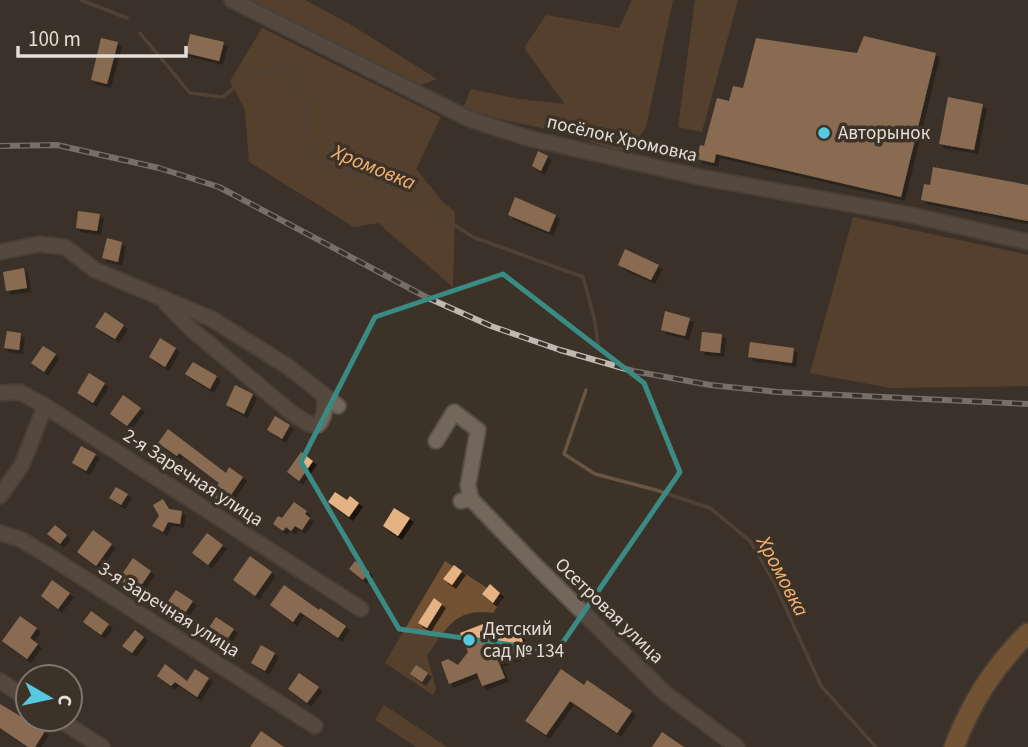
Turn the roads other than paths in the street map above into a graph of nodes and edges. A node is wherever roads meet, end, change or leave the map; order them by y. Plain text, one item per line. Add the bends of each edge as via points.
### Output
1 (232, 0) edge
2 (1028, 242) edge
3 (0, 252) edge
4 (162, 299) junction
5 (0, 393) edge
6 (323, 394) junction
7 (46, 406) junction
8 (338, 406) dead end
9 (436, 441) dead end
10 (0, 496) edge
11 (0, 533) edge
12 (361, 609) dead end
13 (1028, 633) edge
14 (315, 726) dead end
15 (80, 733) edge
16 (102, 747) edge
17 (737, 747) edge
18 (954, 747) edge

1 - 2 street, посёлок Хромовка via 469,119 528,138
3 - 4 street via 39,244 65,247 95,270
4 - 6 street via 212,319
4 - 6 street via 190,328 309,424 321,422
5 - 7 street, 2-я Заречная улица via 20,393
6 - 8 street
7 - 10 street via 22,465
7 - 12 street, 2-я Заречная улица
9 - 17 street, Осетровая улица via 454,412 478,430 466,500 666,694
11 - 14 street, 3-я Заречная улица via 52,558
13 - 18 main road via 988,678
15 - 16 street

